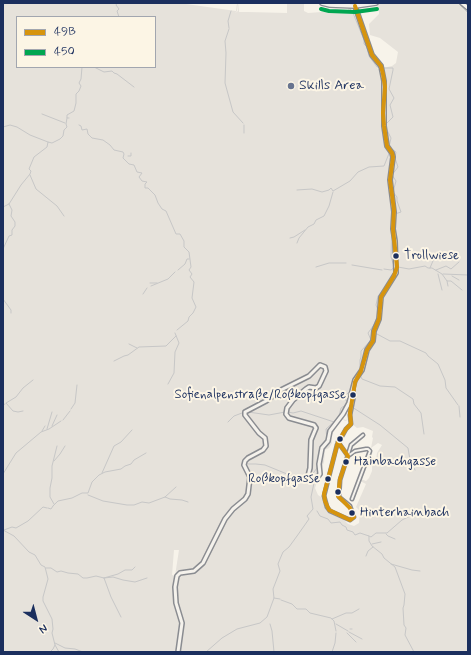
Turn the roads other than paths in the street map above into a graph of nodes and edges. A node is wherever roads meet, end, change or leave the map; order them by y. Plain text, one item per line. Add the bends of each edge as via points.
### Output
1 (322, 3) edge
2 (376, 3) edge
3 (462, 3) edge
4 (338, 4) edge
5 (355, 6) junction
6 (468, 8) edge
7 (353, 389) junction
8 (363, 435) dead end
9 (338, 442) junction
10 (348, 456) junction
11 (352, 499) dead end
12 (178, 652) edge

1 - 4 main road
2 - 5 main road
3 - 6 street
4 - 5 main road
5 - 7 street via 372,55 381,68 385,84 384,126 387,145 393,157 390,180 396,273 381,297 373,341 367,350 362,370
7 - 9 street via 351,424
7 - 12 street via 347,407 330,431 328,441 322,448 318,478 312,480 308,476 310,441 316,428 314,425 290,419 286,414 293,400 306,389 320,384 325,367 318,367 310,376 280,390 245,412 245,416 265,438 266,446 264,450 245,461 244,465 250,475 248,494 227,516 203,563 194,571 180,573 177,576 176,605 182,623
8 - 10 street via 352,443
9 - 10 street
9 - 10 street via 324,497 332,512 350,520 353,516 349,506 338,496 340,479
10 - 11 street via 355,451 370,451

